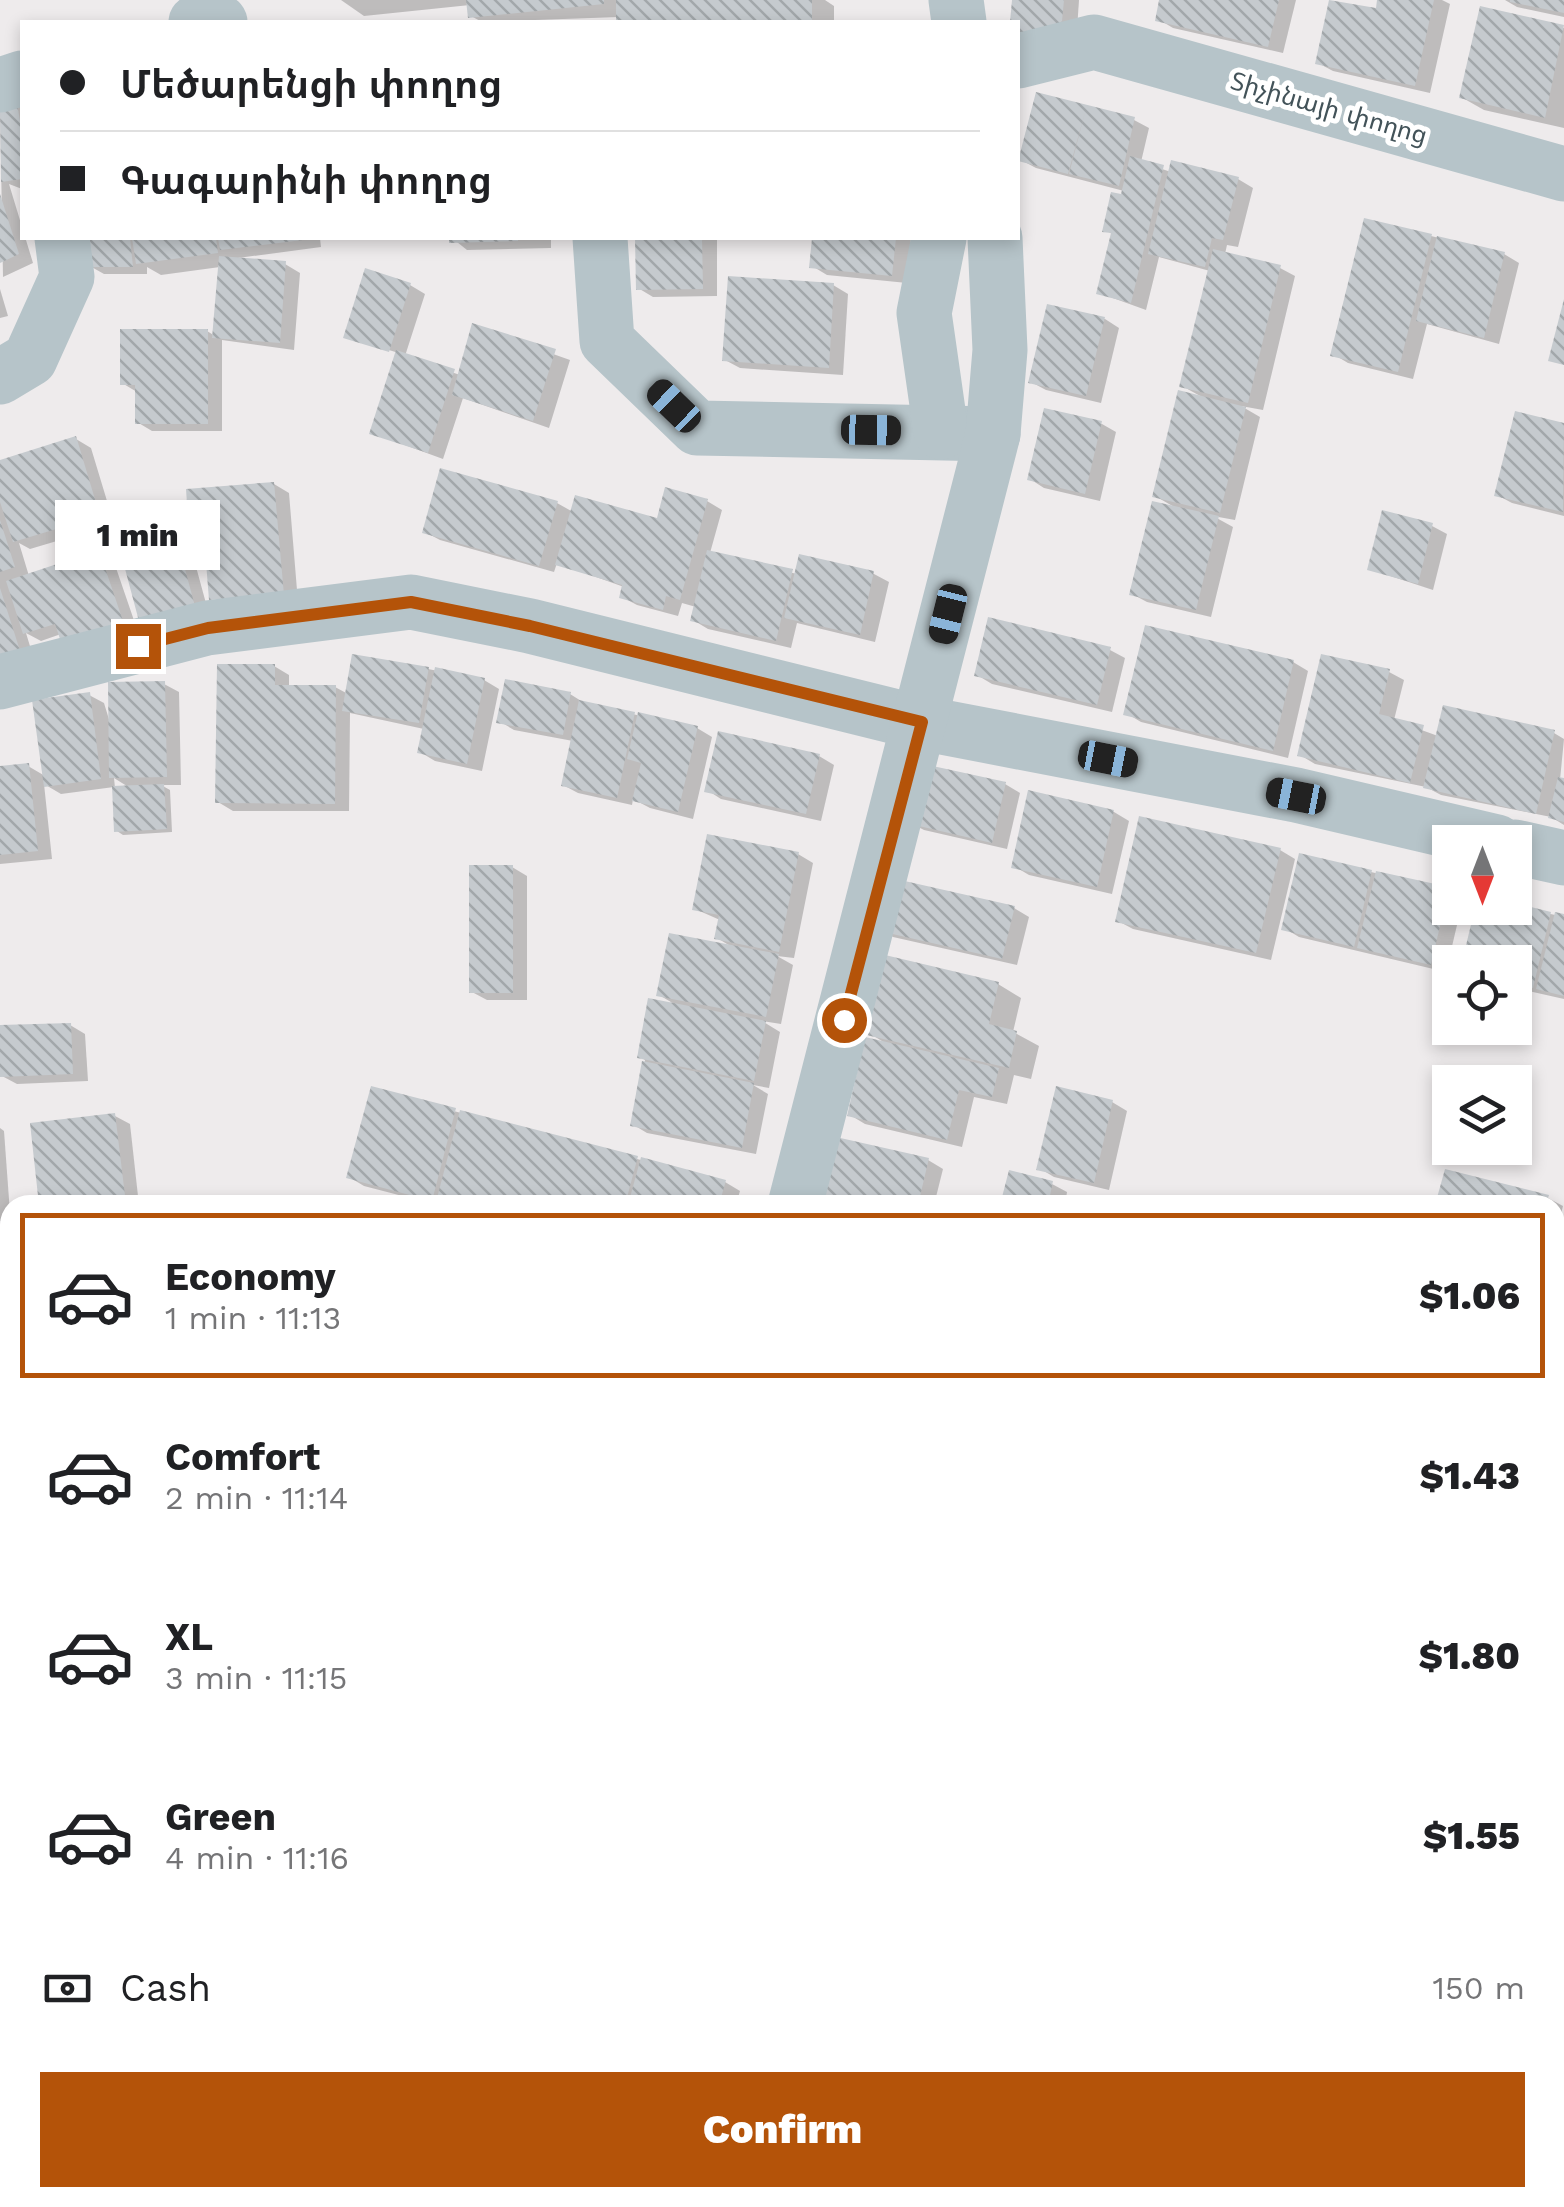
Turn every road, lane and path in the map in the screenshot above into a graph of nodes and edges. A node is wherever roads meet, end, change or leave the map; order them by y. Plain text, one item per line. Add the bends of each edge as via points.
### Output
1 (1100, 21) edge
2 (1020, 60) edge
3 (1564, 174) edge
4 (62, 240) edge
5 (600, 240) edge
6 (939, 240) edge
7 (995, 240) edge
8 (0, 376) edge
9 (967, 433) junction
10 (0, 682) edge
11 (922, 722) junction
12 (1432, 827) edge
13 (1532, 850) edge
14 (1564, 858) edge
15 (798, 1195) edge

1 - 2 street
1 - 3 street, Տիչինայի փողոց
4 - 8 street via 67,277 30,359
5 - 9 street via 607,341 697,428
6 - 9 street via 924,313
7 - 9 street via 1000,350
9 - 11 street
10 - 11 street via 208,628 411,602
11 - 12 street
11 - 15 street
13 - 14 street

